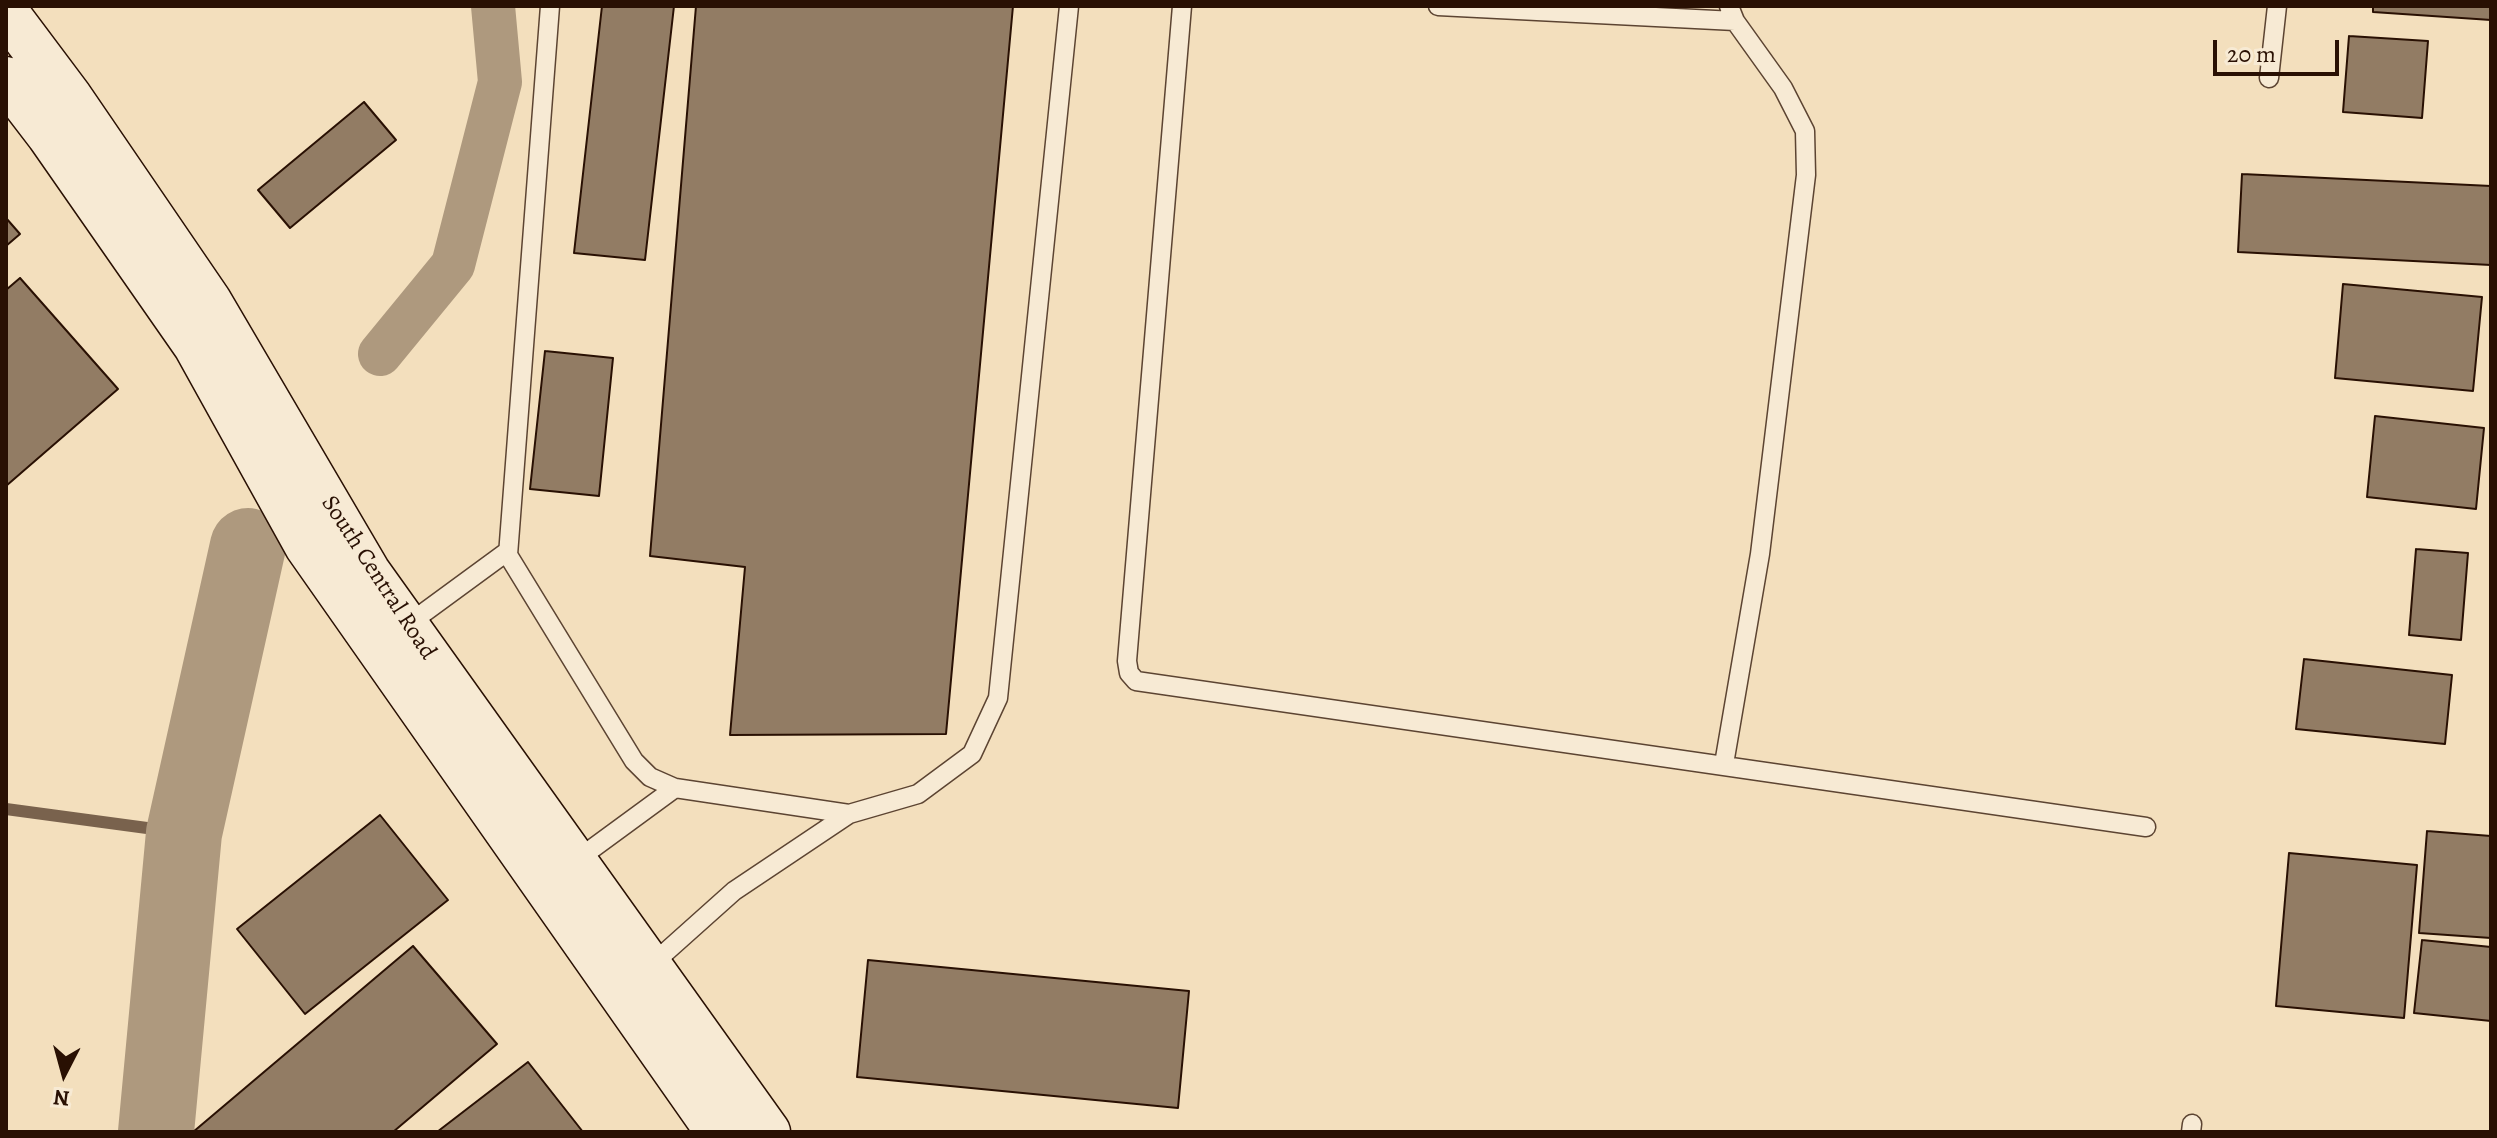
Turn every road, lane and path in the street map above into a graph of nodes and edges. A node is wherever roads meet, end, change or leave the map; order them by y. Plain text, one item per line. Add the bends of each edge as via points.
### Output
1 (550, 6) edge
2 (1069, 6) edge
3 (1182, 6) edge
4 (1438, 6) edge
5 (2277, 6) edge
6 (6, 12) edge
7 (1732, 14) edge
8 (2269, 78) dead end
9 (6, 79) edge
10 (508, 551) junction
11 (407, 625) junction
12 (1724, 764) junction
13 (675, 788) junction
14 (849, 814) junction
15 (2146, 827) dead end
16 (559, 871) junction
17 (649, 967) junction
18 (718, 1132) edge
19 (768, 1132) edge

1 - 10 lane
2 - 14 lane via 998,698 972,754 918,794
3 - 12 lane via 1129,673 1147,684
4 - 7 lane
5 - 8 lane
6 - 11 street, South Central Road via 209,301 368,572
7 - 12 lane via 1783,88 1805,131 1806,175 1760,554
9 - 16 street, South Central Road via 196,346 307,546
10 - 11 lane
10 - 13 lane via 634,761 650,777
11 - 16 street, South Central Road
12 - 15 lane
13 - 14 lane
13 - 16 lane
14 - 17 lane via 734,891
16 - 17 street, South Central Road
16 - 18 street, South Central Road
17 - 19 street, South Central Road

